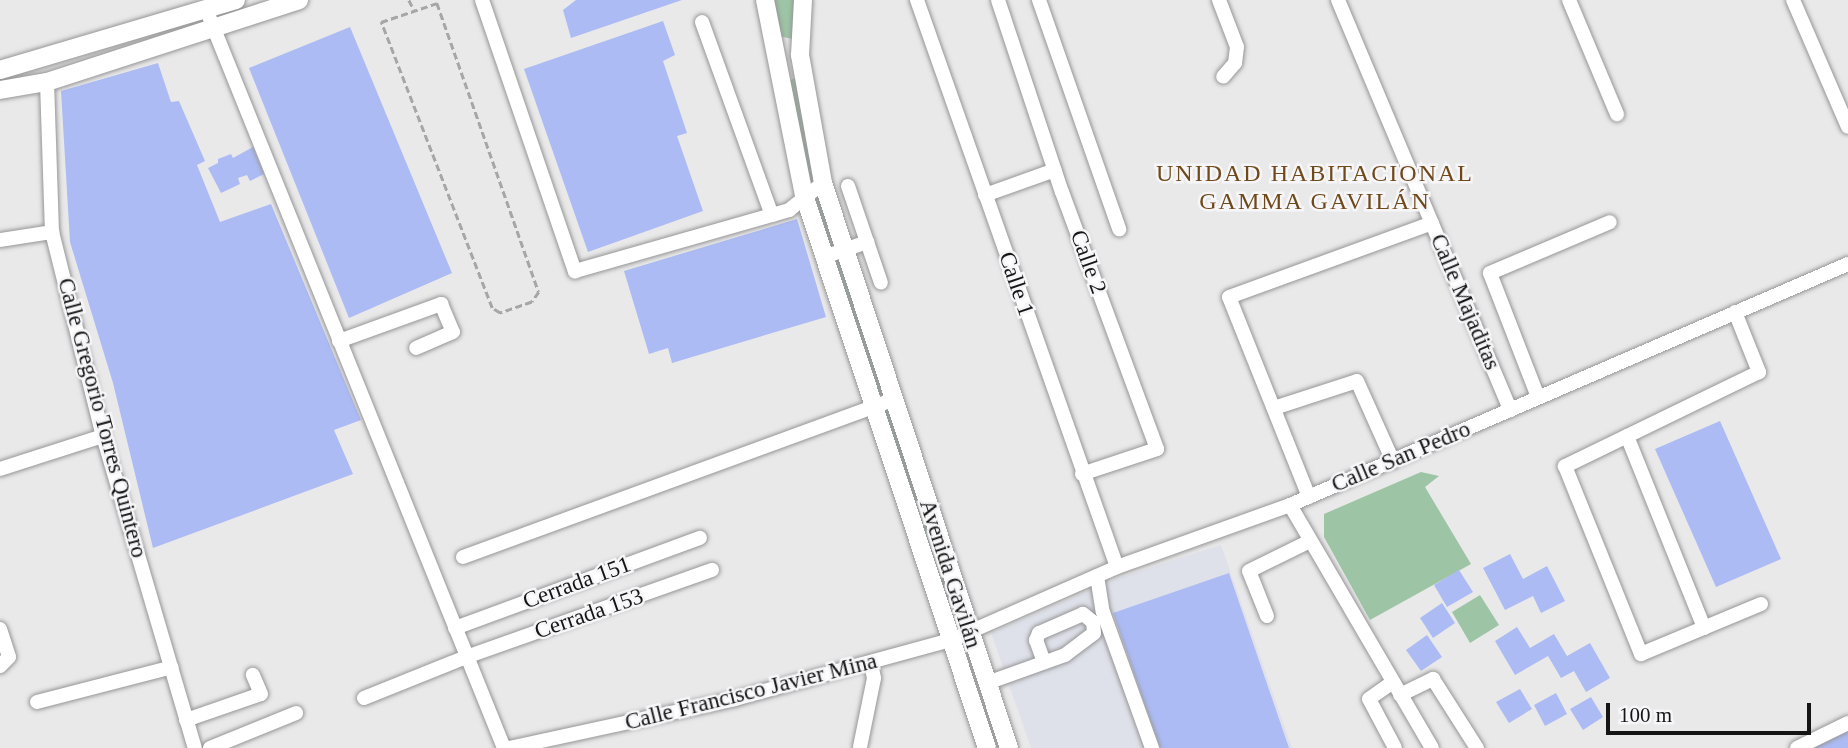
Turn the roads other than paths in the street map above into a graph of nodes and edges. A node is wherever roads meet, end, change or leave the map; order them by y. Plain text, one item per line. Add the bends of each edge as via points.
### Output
1 (236, 0) edge
2 (299, 0) edge
3 (482, 0) edge
4 (765, 0) edge
5 (803, 0) edge
6 (917, 0) edge
7 (998, 0) edge
8 (1039, 0) edge
9 (1219, 0) edge
10 (1338, 0) edge
11 (1569, 0) edge
12 (1793, 0) edge
13 (206, 9) junction
14 (702, 22) dead end
15 (213, 27) junction
16 (800, 55) junction
17 (776, 59) junction
18 (0, 70) edge
19 (1223, 77) dead end
20 (47, 82) junction
21 (0, 90) edge
22 (1617, 114) dead end
23 (1848, 127) edge
24 (812, 133) junction
25 (790, 138) junction
26 (1055, 170) junction
27 (823, 183) junction
28 (848, 186) dead end
29 (804, 195) junction
30 (985, 195) junction
31 (772, 215) junction
32 (1610, 222) dead end
33 (1432, 223) junction
34 (1119, 229) dead end
35 (52, 232) junction
36 (0, 240) edge
37 (867, 242) junction
38 (844, 250) junction
39 (824, 257) junction
40 (1848, 264) edge
41 (881, 283) dead end
42 (1735, 312) junction
43 (339, 341) junction
44 (416, 348) dead end
45 (1538, 397) junction
46 (893, 400) junction
47 (873, 407) junction
48 (1273, 408) junction
49 (1510, 410) junction
50 (103, 436) junction
51 (1627, 436) junction
52 (1392, 461) junction
53 (0, 469) edge
54 (1082, 474) junction
55 (1309, 496) junction
56 (1290, 505) junction
57 (700, 538) dead end
58 (1310, 541) junction
59 (463, 557) dead end
60 (1117, 567) junction
61 (712, 570) dead end
62 (1097, 576) junction
63 (1761, 604) dead end
64 (1267, 616) dead end
65 (454, 628) junction
66 (1704, 628) junction
67 (0, 629) edge
68 (970, 633) junction
69 (951, 640) junction
70 (466, 657) junction
71 (1044, 662) dead end
72 (871, 664) junction
73 (0, 666) edge
74 (172, 667) junction
75 (253, 676) dead end
76 (987, 683) junction
77 (1396, 689) junction
78 (364, 698) dead end
79 (37, 702) dead end
80 (296, 713) dead end
81 (186, 720) junction
82 (1848, 723) edge
83 (860, 747) edge
84 (195, 748) edge
85 (210, 748) edge
86 (504, 748) edge
87 (509, 748) edge
88 (987, 748) edge
89 (1009, 748) edge
90 (1152, 748) edge
91 (1395, 748) edge
92 (1432, 748) edge
93 (1477, 748) edge
94 (1797, 748) edge

1 - 13 main road
2 - 15 main road
3 - 31 street via 575,271
4 - 17 main road, Avenida Gavilán
5 - 16 main road, Avenida Gavilán
6 - 30 street, Calle 1
7 - 26 street, Calle 2
8 - 34 street
9 - 19 street via 1237,47 1234,63
10 - 33 street, Calle Majaditas
11 - 22 street
12 - 23 street
13 - 15 street
13 - 18 main road
14 - 31 street
15 - 20 main road
15 - 43 street
16 - 17 main road
16 - 24 main road, Avenida Gavilán
17 - 25 main road, Avenida Gavilán
20 - 21 main road
20 - 35 street, Calle Gregorio Torres Quintero
24 - 25 main road
24 - 27 main road, Avenida Gavilán
25 - 29 main road, Avenida Gavilán
26 - 30 street
26 - 54 street, Calle 2 via 1157,449
27 - 29 street
27 - 38 main road, Avenida Gavilán
28 - 37 street
29 - 31 street via 789,210
29 - 39 main road, Avenida Gavilán
30 - 54 street, Calle 1
32 - 45 street via 1490,273
33 - 48 street via 1229,297
33 - 49 street, Calle Majaditas
35 - 36 street
35 - 50 street, Calle Gregorio Torres Quintero
37 - 38 street
37 - 41 street
38 - 39 street
38 - 46 main road, Avenida Gavilán
39 - 47 main road, Avenida Gavilán
40 - 42 street, Calle San Pedro
42 - 45 street, Calle San Pedro
42 - 51 street via 1759,372
43 - 44 street via 441,304 453,332
43 - 65 street
45 - 49 street, Calle San Pedro
46 - 47 street
46 - 68 main road, Avenida Gavilán
47 - 59 street
47 - 69 main road, Avenida Gavilán
48 - 52 street via 1357,381
48 - 55 street
49 - 52 street, Calle San Pedro
50 - 53 street
50 - 74 street, Calle Gregorio Torres Quintero
51 - 66 street
51 - 66 street via 1565,466 1641,654
52 - 55 street, Calle San Pedro
54 - 60 street, Calle 1
55 - 56 street, Calle San Pedro
56 - 58 street
56 - 60 street, Calle San Pedro
57 - 65 street, Cerrada 151
58 - 64 street via 1249,571
58 - 77 street
60 - 62 street, Calle San Pedro
61 - 70 street, Cerrada 153
62 - 68 street, Calle San Pedro
62 - 90 street via 1103,612
63 - 66 street
65 - 70 street
67 - 73 street via 9,657
68 - 69 street, Calle San Pedro
68 - 76 main road, Avenida Gavilán
69 - 72 street, Calle Francisco Javier Mina
69 - 88 main road, Avenida Gavilán
70 - 78 street, Cerrada 153
70 - 86 street
71 - 76 street
72 - 83 street via 874,678
72 - 87 street, Calle Francisco Javier Mina
74 - 79 street
74 - 81 street, Calle Gregorio Torres Quintero
75 - 81 street via 261,694
76 - 89 main road, Avenida Gavilán
77 - 91 street via 1369,699
77 - 92 street
77 - 93 street via 1433,679
80 - 85 street
81 - 84 street, Calle Gregorio Torres Quintero
82 - 94 street

